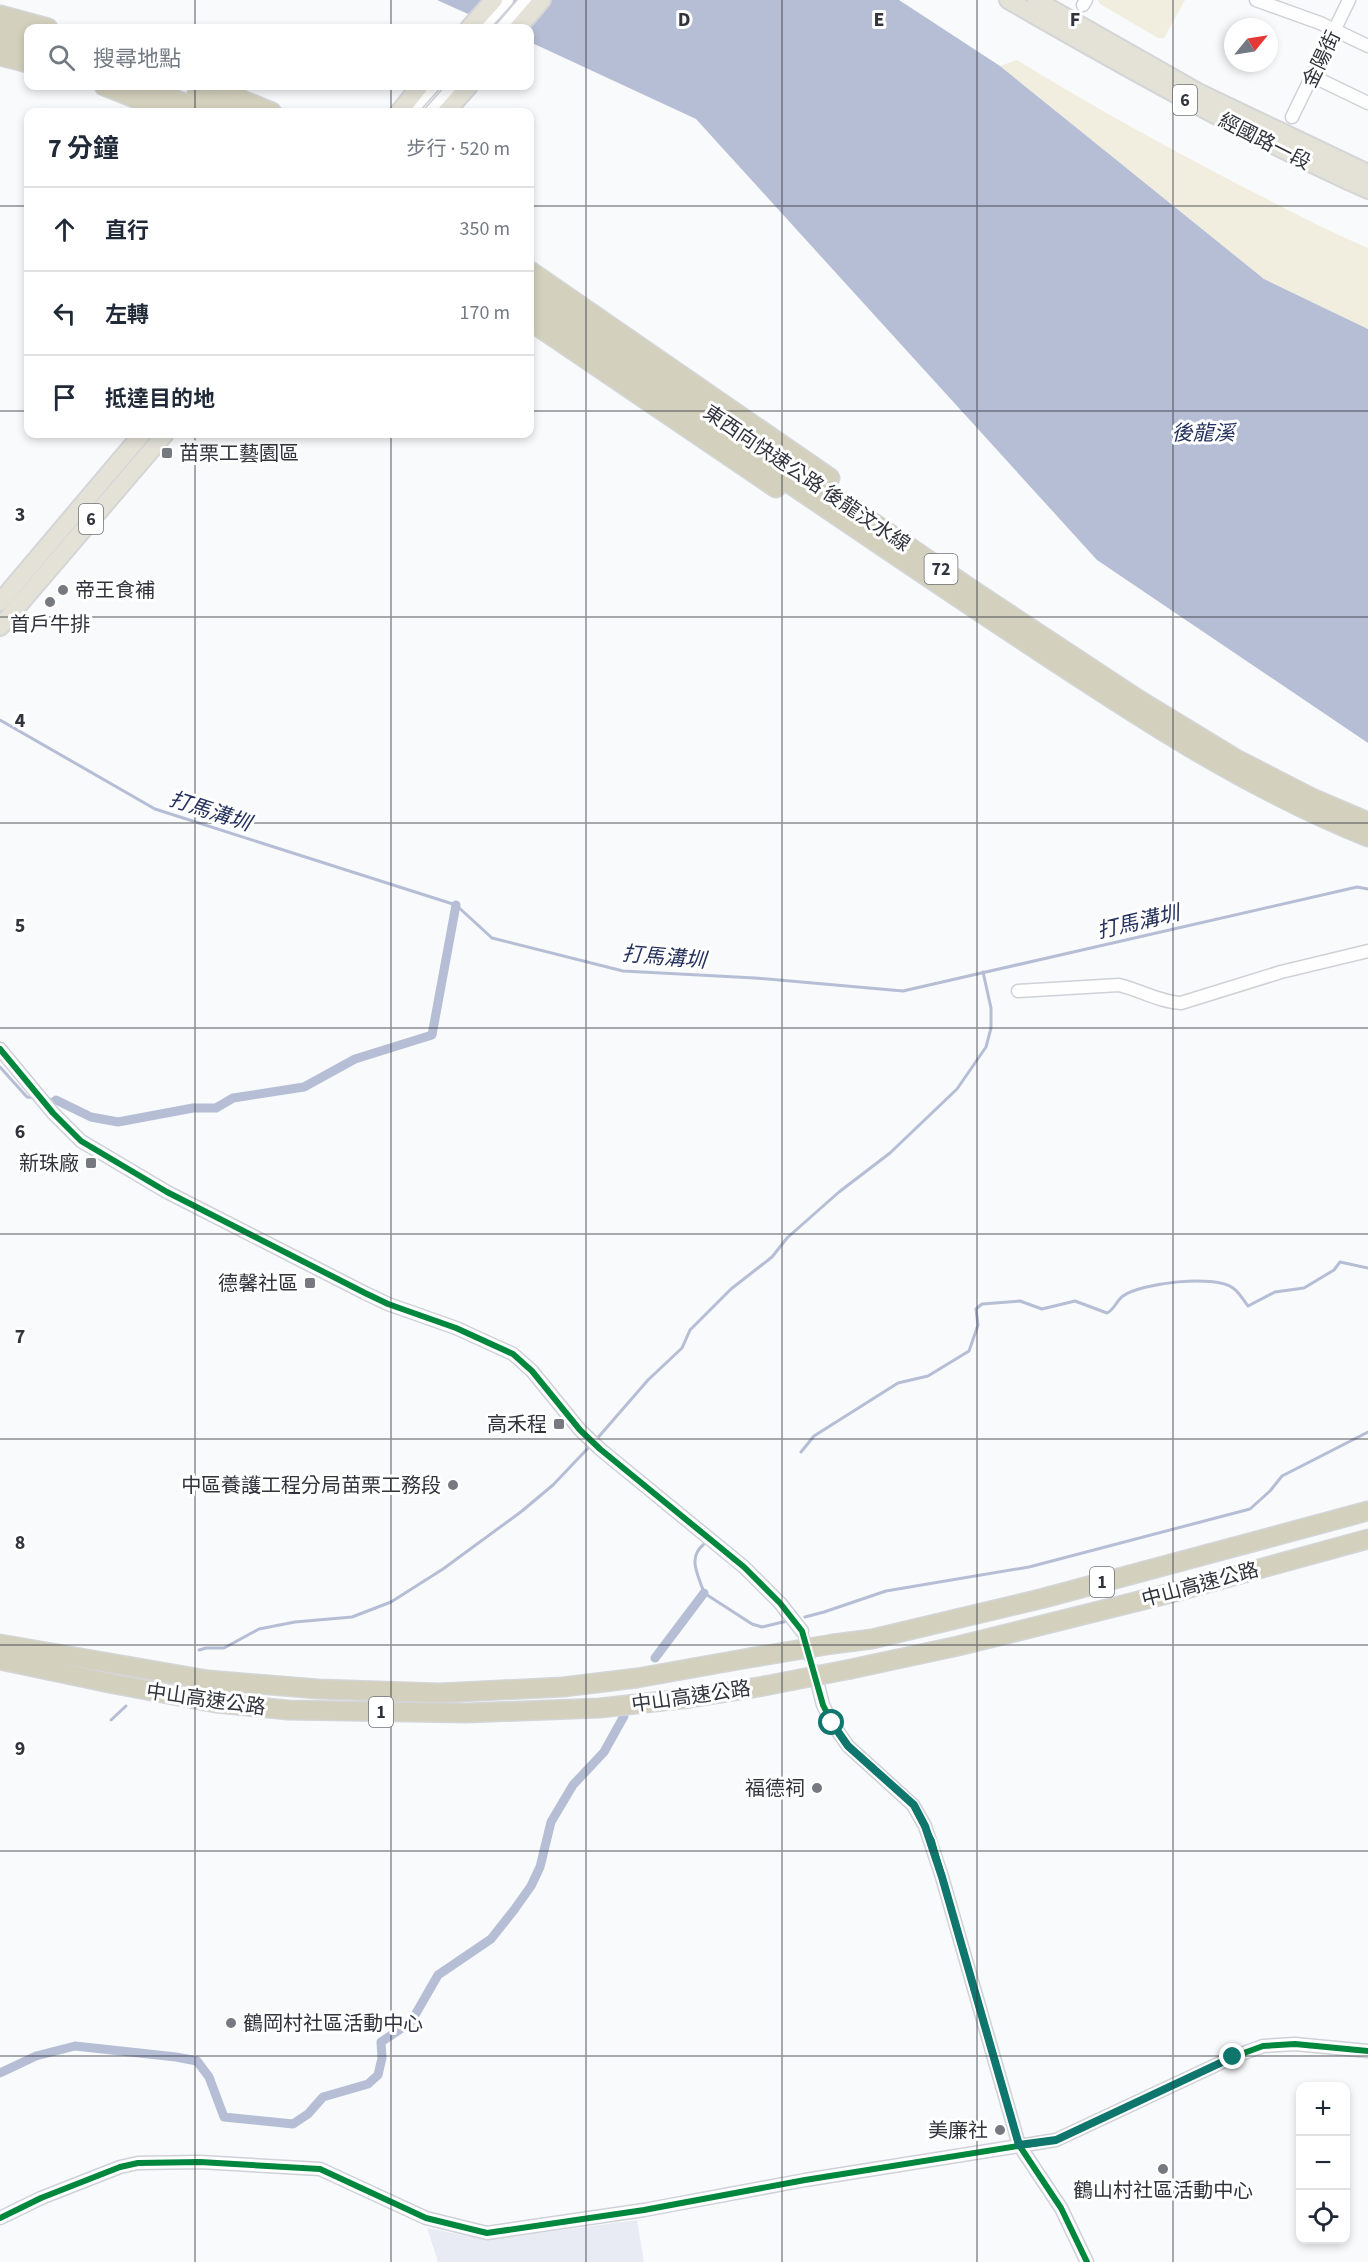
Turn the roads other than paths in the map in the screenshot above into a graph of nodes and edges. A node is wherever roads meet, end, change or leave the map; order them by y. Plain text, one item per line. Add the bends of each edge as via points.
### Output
1 (494, 0) edge
2 (507, 0) edge
3 (526, 0) edge
4 (542, 0) edge
5 (1008, 0) edge
6 (1036, 0) edge
7 (1256, 0) edge
8 (1349, 0) edge
9 (0, 15) edge
10 (33, 24) edge
11 (473, 24) edge
12 (486, 24) edge
13 (505, 24) edge
14 (521, 24) edge
15 (0, 29) edge
16 (1335, 30) junction
17 (24, 36) edge
18 (0, 42) edge
19 (1368, 46) edge
20 (24, 49) edge
21 (0, 56) edge
22 (24, 62) edge
23 (1312, 76) junction
24 (114, 90) edge
25 (152, 90) edge
26 (182, 90) edge
27 (217, 90) edge
28 (417, 90) edge
29 (429, 90) edge
30 (450, 90) edge
31 (465, 90) edge
32 (1368, 103) edge
33 (160, 108) edge
34 (196, 108) edge
35 (223, 108) edge
36 (262, 108) edge
37 (402, 108) edge
38 (414, 108) edge
39 (435, 108) edge
40 (450, 108) edge
41 (1292, 117) dead end
42 (1368, 173) edge
43 (1368, 190) edge
44 (534, 274) edge
45 (534, 293) edge
46 (534, 309) edge
47 (534, 324) edge
48 (139, 438) edge
49 (161, 438) edge
50 (945, 589) junction
51 (977, 593) junction
52 (6, 599) edge
53 (0, 627) edge
54 (1368, 822) edge
55 (1368, 837) edge
56 (1368, 951) edge
57 (1018, 991) dead end
58 (0, 1049) edge
59 (1368, 1511) edge
60 (1368, 1539) edge
61 (802, 1630) tunnel mouth
62 (0, 1635) edge
63 (0, 1644) edge
64 (39, 1650) junction
65 (0, 1660) edge
66 (818, 1684) tunnel mouth
67 (1368, 2051) edge
68 (1019, 2145) junction
69 (0, 2218) edge
70 (1087, 2262) edge

1 - 11 main road
2 - 12 street
3 - 13 street
4 - 14 main road
5 - 43 main road, 經國路一段 / 6 via 1202,110
6 - 42 main road, 經國路一段 / 6 via 1198,92
7 - 16 street
8 - 16 street, 金陽街
9 - 10 highway
15 - 17 highway
16 - 19 street
16 - 23 street, 金陽街
18 - 20 highway
21 - 22 highway
23 - 32 street
23 - 41 street, 金陽街
24 - 33 highway
25 - 34 highway
26 - 35 highway
27 - 36 highway
28 - 37 main road
29 - 38 street
30 - 39 street
31 - 40 main road
44 - 51 highway via 854,495 952,568
45 - 51 highway, 東西向快速公路 後龍汶水線 / 72
46 - 50 highway, 東西向快速公路 後龍汶水線 / 72
47 - 50 highway via 752,473 911,574
48 - 52 main road, 6
49 - 52 main road, 6
50 - 55 highway, 東西向快速公路 後龍汶水線 / 72 via 1228,771
51 - 54 highway, 東西向快速公路 後龍汶水線 / 72 via 1236,759
52 - 53 main road, 6
56 - 57 street via 1281,972 1181,1003 1169,1003 1119,985
58 - 61 street via 81,1141 167,1191 373,1297 513,1354 532,1371 580,1431 744,1567
59 - 64 highway, 中山高速公路 / 1, bridge via 1044,1598 872,1639 563,1687 439,1693 318,1689 219,1681
60 - 65 highway, 中山高速公路 / 1, bridge via 958,1646 764,1686 600,1708 466,1713 288,1710 205,1701
62 - 64 highway
63 - 64 highway, 中山高速公路 / 1
66 - 68 street via 823,1705 848,1746 914,1805 925,1826
67 - 68 street via 1294,2044 1263,2046 1056,2140
68 - 69 street via 487,2233 426,2218 320,2169 200,2162 120,2167
68 - 70 street via 1061,2208

